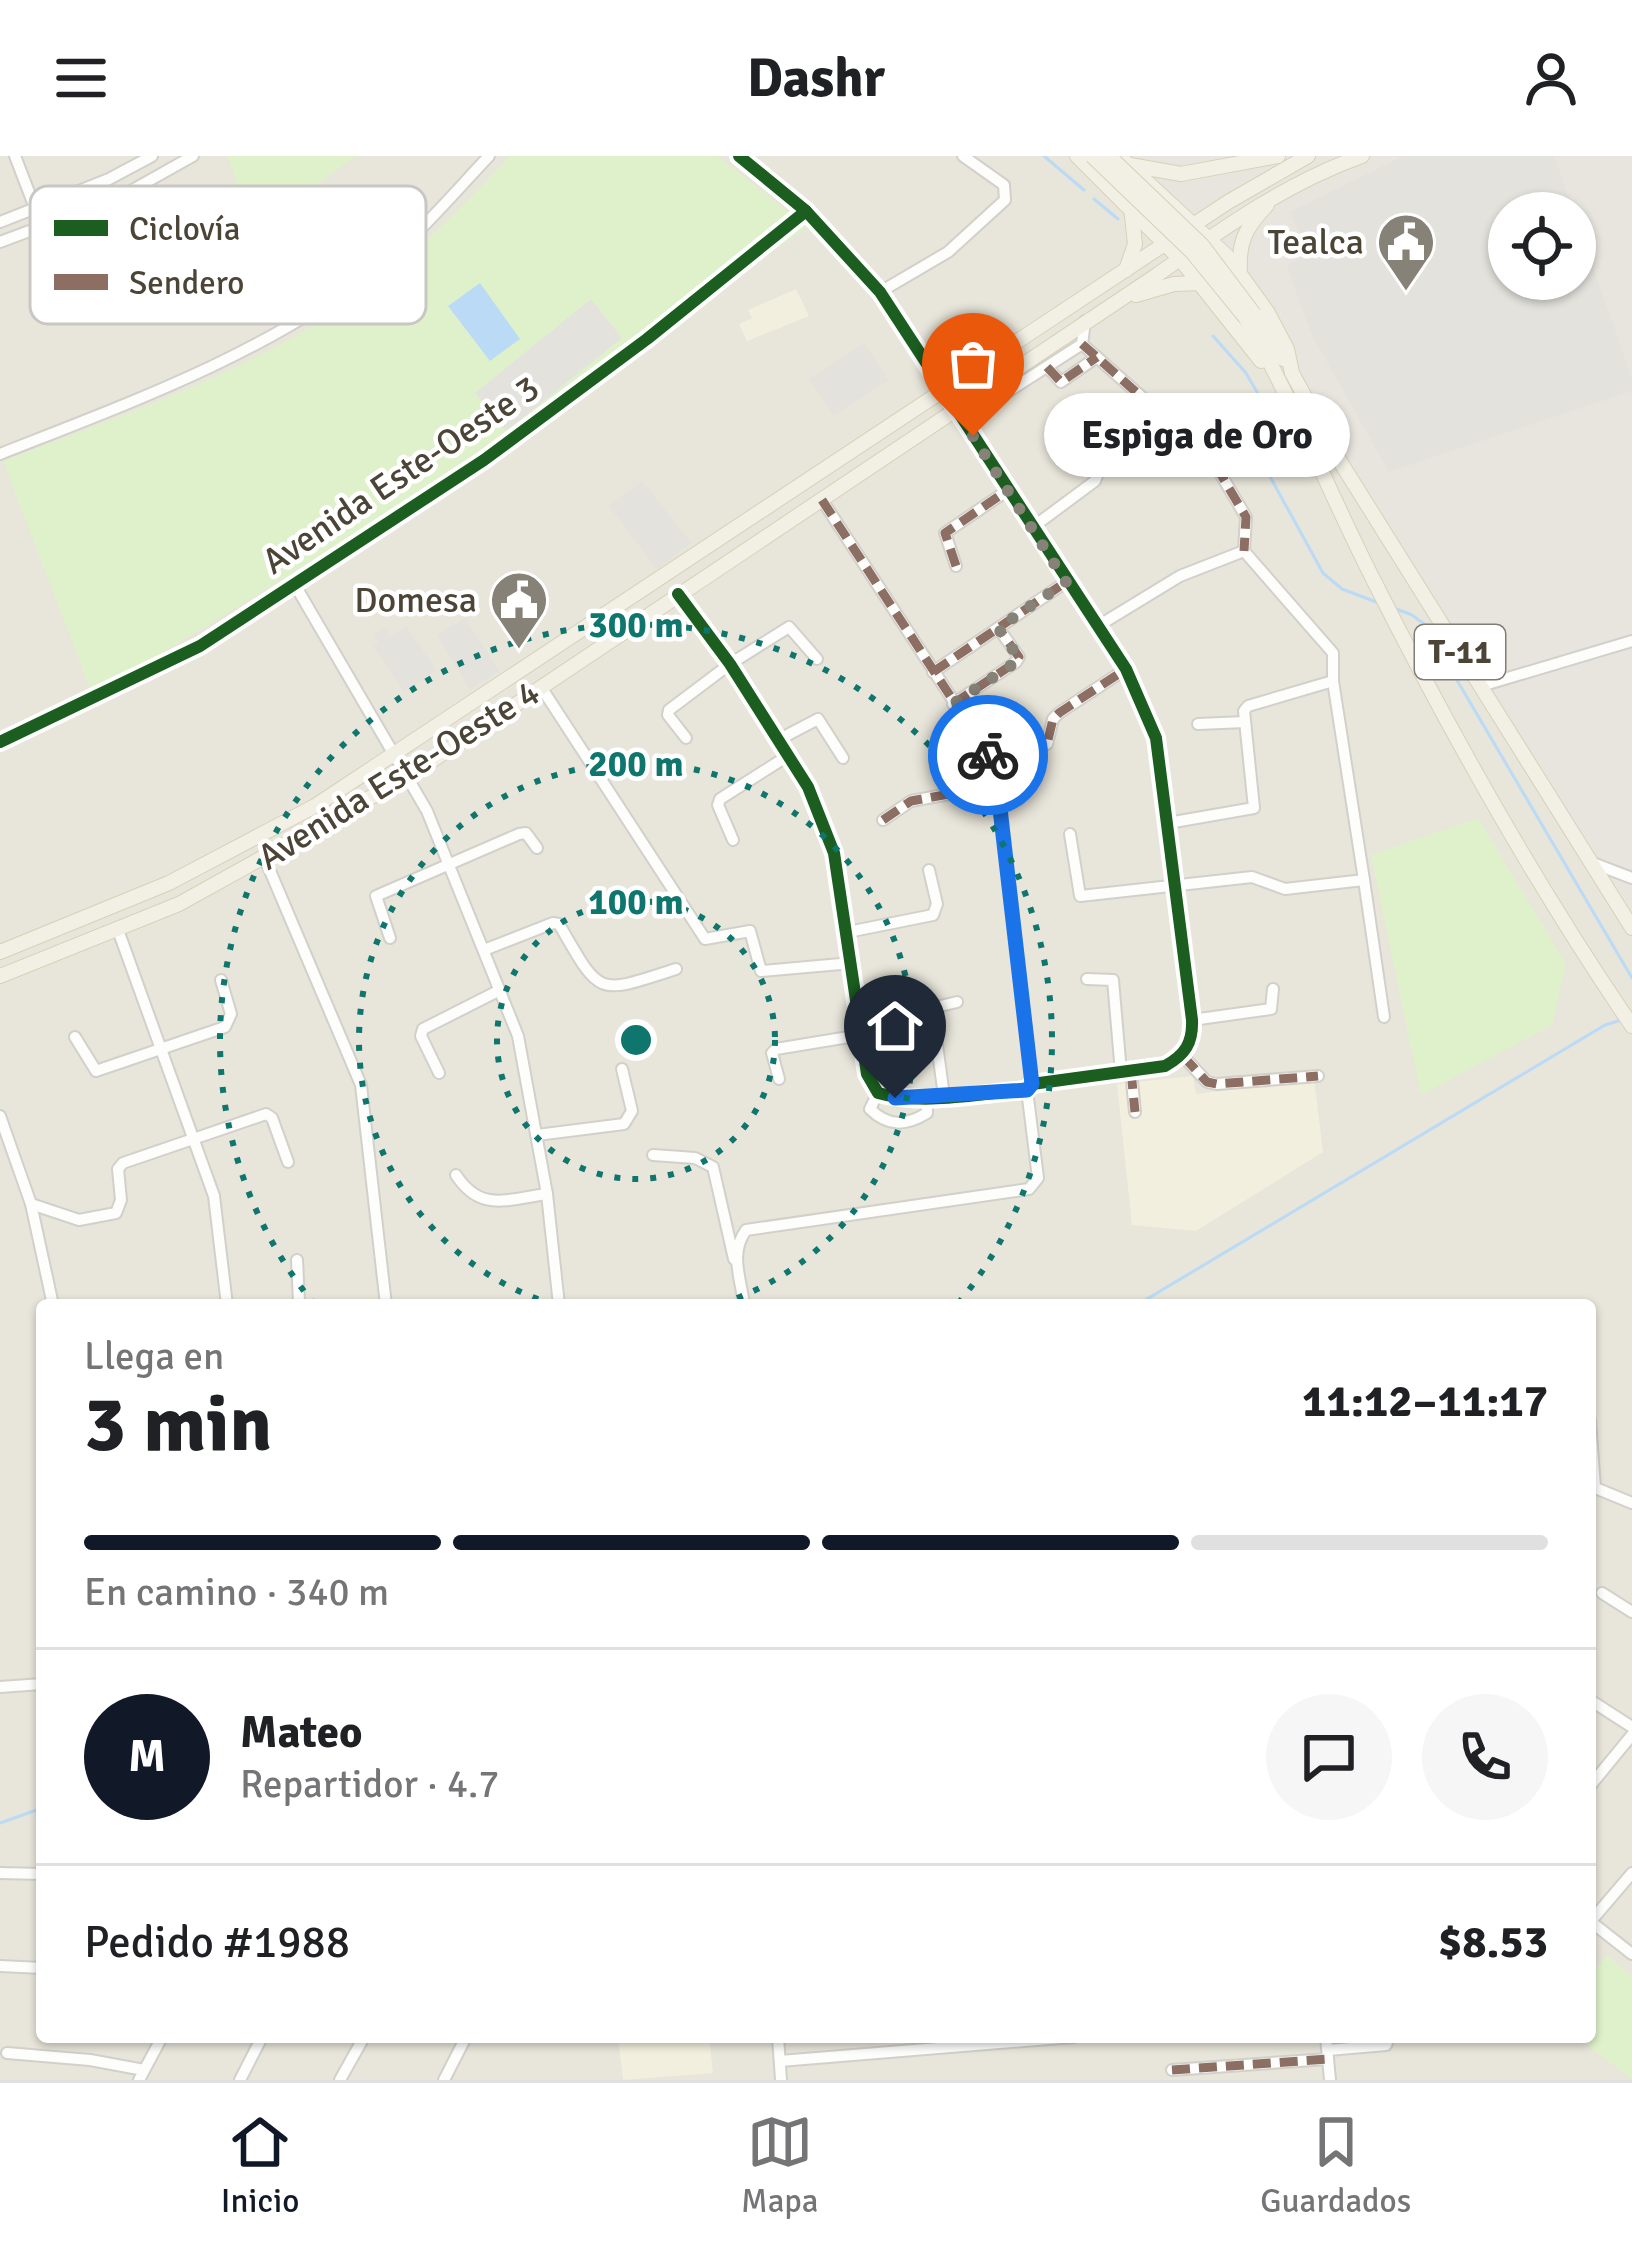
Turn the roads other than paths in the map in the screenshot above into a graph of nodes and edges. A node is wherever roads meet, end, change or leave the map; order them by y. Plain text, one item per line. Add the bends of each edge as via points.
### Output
1 (15, 156) edge
2 (152, 156) edge
3 (193, 156) edge
4 (489, 156) edge
5 (739, 156) edge
6 (963, 156) edge
7 (1077, 156) edge
8 (1092, 156) edge
9 (1109, 156) edge
10 (1278, 156) edge
11 (1308, 156) edge
12 (1362, 156) edge
13 (1124, 160) edge
14 (92, 186) edge
15 (140, 186) edge
16 (1280, 193) junction
17 (30, 195) edge
18 (1131, 207) junction
19 (30, 210) edge
20 (806, 211) junction
21 (426, 220) edge
22 (0, 222) edge
23 (1196, 224) junction
24 (30, 231) edge
25 (1208, 238) junction
26 (0, 242) edge
27 (1166, 244) junction
28 (1180, 259) junction
29 (1126, 270) junction
30 (1240, 274) junction
31 (1201, 284) junction
32 (880, 292) junction
33 (1128, 295) junction
34 (1250, 315) junction
35 (1085, 321) junction
36 (289, 324) edge
37 (1082, 344) junction
38 (1097, 357) junction
39 (1047, 367) junction
40 (1286, 374) junction
41 (941, 391) junction
42 (974, 396) junction
43 (955, 409) junction
44 (1079, 442) dead end
45 (0, 454) edge
46 (1008, 490) junction
47 (822, 500) junction
48 (1033, 527) junction
49 (1244, 551) junction
50 (956, 566) dead end
51 (1066, 582) junction
52 (295, 585) junction
53 (678, 594) junction
54 (1098, 626) junction
55 (998, 628) junction
56 (1632, 641) edge
57 (817, 659) dead end
58 (730, 664) junction
59 (1126, 669) junction
60 (933, 672) junction
61 (1334, 681) junction
62 (1481, 686) junction
63 (541, 687) junction
64 (953, 704) junction
65 (1245, 722) junction
66 (1198, 724) dead end
67 (686, 738) dead end
68 (776, 741) junction
69 (0, 742) edge
70 (395, 752) junction
71 (786, 758) junction
72 (843, 758) dead end
73 (995, 766) junction
74 (409, 776) junction
75 (883, 820) dead end
76 (1168, 823) junction
77 (1070, 834) dead end
78 (733, 840) dead end
79 (537, 848) dead end
80 (265, 859) junction
81 (1590, 862) junction
82 (448, 863) junction
83 (929, 870) dead end
84 (1632, 878) edge
85 (1364, 880) junction
86 (1176, 886) junction
87 (1632, 928) edge
88 (118, 930) junction
89 (848, 932) junction
90 (390, 938) dead end
91 (484, 950) junction
92 (0, 952) edge
93 (852, 963) junction
94 (676, 969) dead end
95 (0, 976) edge
96 (1087, 979) dead end
97 (221, 980) dead end
98 (1273, 989) dead end
99 (499, 991) junction
100 (957, 1002) dead end
101 (1384, 1017) dead end
102 (1627, 1019) edge
103 (1192, 1020) junction
104 (861, 1035) junction
105 (75, 1036) dead end
106 (164, 1049) junction
107 (1183, 1056) junction
108 (622, 1069) dead end
109 (1126, 1072) junction
110 (440, 1073) dead end
111 (1318, 1076) dead end
112 (779, 1079) dead end
113 (1029, 1087) junction
114 (878, 1093) junction
115 (944, 1096) junction
116 (928, 1097) junction
117 (1135, 1112) dead end
118 (0, 1116) edge
119 (537, 1135) junction
120 (194, 1138) junction
121 (653, 1155) dead end
122 (289, 1162) dead end
123 (456, 1175) dead end
124 (547, 1193) junction
125 (31, 1204) junction
126 (297, 1260) dead end
127 (736, 1262) junction
128 (52, 1299) edge
129 (226, 1299) edge
130 (299, 1299) edge
131 (385, 1299) edge
132 (558, 1299) edge
133 (744, 1299) edge
134 (1596, 1488) edge
135 (1632, 1503) edge
136 (1602, 1593) dead end
137 (1632, 1612) edge
138 (36, 1684) edge
139 (0, 1687) edge
140 (1596, 1704) edge
141 (1632, 1731) edge
142 (1596, 1778) edge
143 (0, 1873) edge
144 (36, 1874) edge
145 (1632, 1874) edge
146 (1596, 1914) edge
147 (1596, 1926) edge
148 (1632, 1954) edge
149 (0, 1966) edge
150 (36, 1968) edge
151 (159, 2043) edge
152 (259, 2043) edge
153 (361, 2043) edge
154 (463, 2043) edge
155 (778, 2043) edge
156 (1000, 2043) edge
157 (1386, 2043) edge
158 (1328, 2049) edge
159 (7, 2053) dead end
160 (780, 2061) junction
161 (1172, 2070) dead end
162 (141, 2075) edge
163 (239, 2080) edge
164 (340, 2080) edge
165 (444, 2080) edge
166 (782, 2080) edge
167 (1330, 2080) edge

1 - 17 street
2 - 14 street
3 - 15 street
4 - 21 street
5 - 20 street
6 - 32 street via 1004,184 1005,200 948,252
7 - 18 main road, T-11
8 - 34 main road, T-11, bridge
9 - 34 main road, T-11, bridge via 1202,245
10 - 13 main road, T-11 via 1181,174
11 - 23 main road
12 - 16 main road
13 - 23 main road, T-11
16 - 25 main road
16 - 30 main road via 1243,234
18 - 27 main road, T-11
18 - 29 main road via 1135,244
19 - 22 street
20 - 32 street
20 - 52 street, Avenida Este-Oeste 3 via 514,440
23 - 25 main road, T-11
23 - 27 main road
24 - 26 street
25 - 28 main road
25 - 30 main road, T-11
27 - 28 main road, T-11
27 - 29 main road
28 - 31 main road, T-11
28 - 33 main road
29 - 41 main road
30 - 40 main road, T-11 via 1287,349
31 - 33 main road
31 - 40 main road, T-11 via 1264,365
32 - 41 street
33 - 35 main road, Avenida Este-Oeste 4
34 - 40 main road, T-11
35 - 37 street
35 - 42 main road, Avenida Este-Oeste 4
36 - 45 street via 172,387
37 - 38 street
37 - 39 street
38 - 39 street via 1061,382
38 - 49 street via 1174,431 1194,428 1246,517
39 - 42 street via 992,402
40 - 62 main road, T-11
40 - 102 main road, T-11 via 1374,581 1451,734
41 - 43 street
41 - 70 main road
42 - 43 main road, Avenida Este-Oeste 4
43 - 46 street
43 - 47 main road, Avenida Este-Oeste 4
44 - 48 street via 1099,471 1095,481
46 - 48 street
46 - 50 street via 945,533
47 - 53 main road, Avenida Este-Oeste 4
47 - 60 street
48 - 51 street
49 - 54 street via 1180,576
49 - 61 street via 1333,653
51 - 54 street
51 - 55 street
52 - 69 street, Avenida Este-Oeste 3 via 200,646
52 - 70 street
53 - 58 street
53 - 63 main road, Avenida Este-Oeste 4
54 - 59 street
55 - 60 street
55 - 64 street via 1016,662
56 - 62 street
57 - 58 street via 789,627
58 - 67 street via 669,710
58 - 68 street
59 - 73 street via 1059,713 1047,744
59 - 76 street via 1156,737
60 - 64 street
61 - 65 street via 1248,706
61 - 85 street
62 - 81 main road, T-11
63 - 74 main road, Avenida Este-Oeste 4
63 - 93 street via 705,939 750,931 761,971
64 - 73 street
65 - 66 street
65 - 76 street via 1254,808
68 - 71 street
68 - 72 street via 818,719
70 - 74 street
70 - 92 main road via 315,806 169,883
71 - 78 street via 720,799
71 - 89 street via 808,788 833,853
73 - 75 street
73 - 113 street
74 - 80 main road, Avenida Este-Oeste 4
74 - 82 street
76 - 86 street
77 - 86 street via 1081,896
79 - 82 street via 519,833
80 - 88 main road, Avenida Este-Oeste 4
80 - 131 street via 361,1085
81 - 84 street
81 - 87 main road, T-11
82 - 90 street via 376,896
82 - 91 street
83 - 89 street via 933,915
85 - 86 street via 1285,889 1252,877
85 - 101 street
86 - 103 street
88 - 95 main road, Avenida Este-Oeste 4
88 - 106 street
89 - 93 street
91 - 94 street via 554,923 600,984 618,988
91 - 99 street
93 - 104 street
96 - 109 street via 1113,980
97 - 106 street via 231,1015 226,1027
98 - 103 street via 1271,1009
99 - 110 street via 423,1029
99 - 119 street via 518,1036
100 - 115 street via 932,1008
103 - 107 street
104 - 112 street via 776,1049
104 - 114 street
105 - 106 street via 96,1071
106 - 120 street
107 - 109 street
107 - 111 street via 1217,1084
108 - 119 street via 632,1111 625,1124
109 - 113 street
109 - 117 street
113 - 115 street
113 - 127 street via 1038,1178 1029,1189 746,1230
114 - 116 street
114 - 116 street via 871,1109 895,1124 927,1114
115 - 116 street
118 - 125 street
119 - 124 street
120 - 122 street via 266,1114
120 - 125 street via 123,1163 116,1213 79,1220
120 - 129 street via 214,1196
121 - 127 street via 713,1167
123 - 124 street via 486,1201
124 - 132 street
125 - 128 street
126 - 130 street
127 - 133 street
134 - 135 street
136 - 137 street
138 - 139 street
140 - 141 street
141 - 142 street
143 - 144 street
145 - 146 street
147 - 148 street
149 - 150 street
151 - 162 street
152 - 163 street
153 - 164 street
154 - 165 street
155 - 160 street
156 - 160 street
157 - 158 street
158 - 161 street
158 - 167 street
159 - 162 street via 90,2060
160 - 166 street

